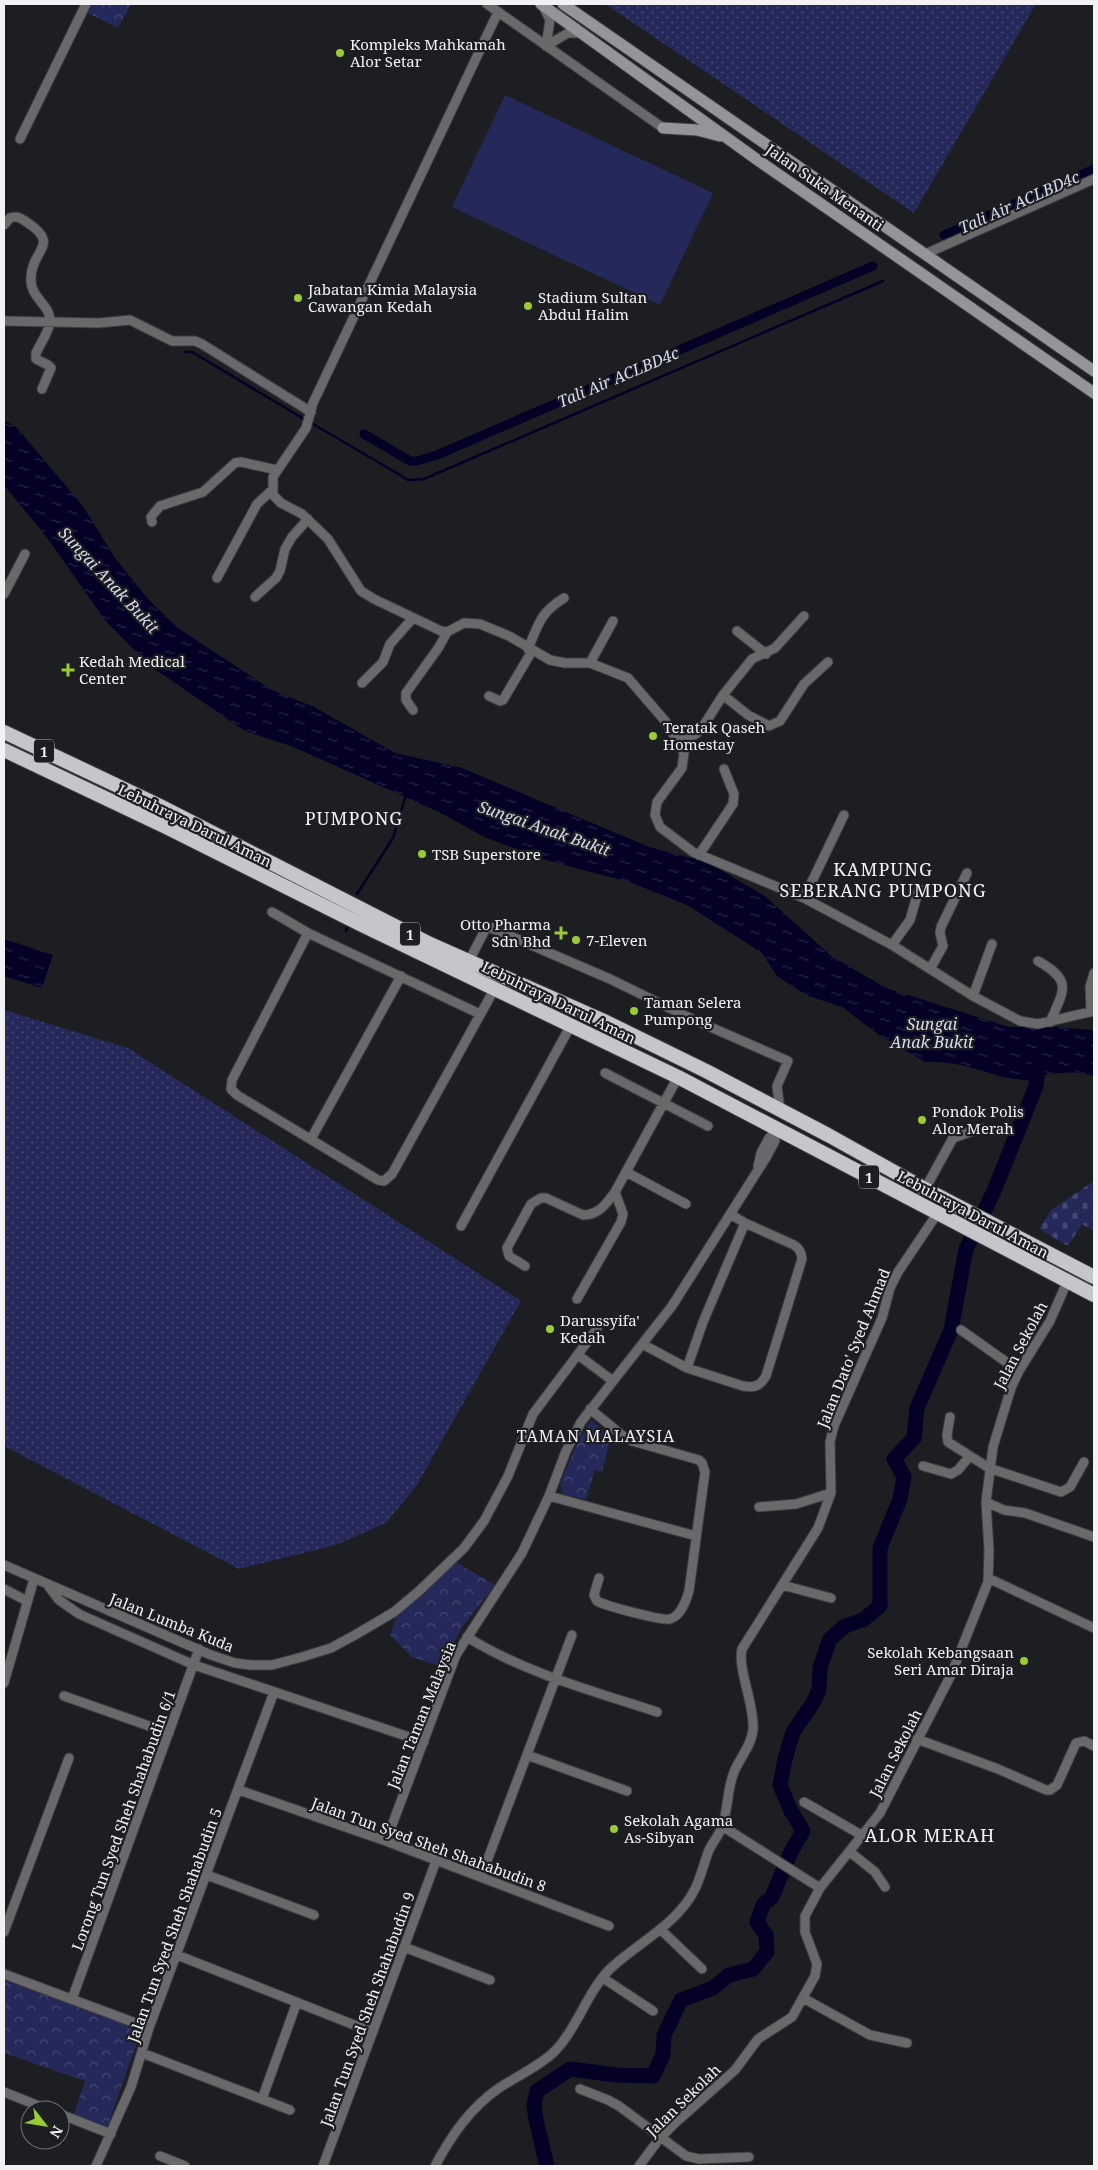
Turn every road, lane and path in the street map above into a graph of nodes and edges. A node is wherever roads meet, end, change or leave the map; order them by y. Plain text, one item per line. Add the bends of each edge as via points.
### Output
1 (86, 4) edge
2 (487, 4) edge
3 (541, 4) edge
4 (563, 4) edge
5 (498, 12) junction
6 (583, 33) junction
7 (546, 46) junction
8 (663, 128) joint
9 (20, 139) dead end
10 (733, 141) junction
11 (1094, 179) edge
12 (4, 225) edge
13 (925, 254) junction
14 (4, 321) edge
15 (50, 323) junction
16 (1094, 371) edge
17 (42, 389) dead end
18 (1094, 393) edge
19 (311, 412) junction
20 (277, 470) junction
21 (272, 490) junction
22 (308, 519) junction
23 (152, 522) dead end
24 (25, 554) dead end
25 (217, 578) dead end
26 (4, 594) edge
27 (255, 597) dead end
28 (564, 598) dead end
29 (804, 616) dead end
30 (413, 618) junction
31 (613, 621) dead end
32 (737, 630) dead end
33 (447, 632) junction
34 (530, 650) junction
35 (766, 654) junction
36 (828, 662) dead end
37 (590, 663) junction
38 (362, 684) dead end
39 (723, 695) junction
40 (489, 696) dead end
41 (413, 710) dead end
42 (4, 732) edge
43 (678, 741) junction
44 (4, 750) edge
45 (724, 769) dead end
46 (158, 805) junction
47 (844, 815) dead end
48 (202, 828) junction
49 (173, 829) junction
50 (699, 855) junction
51 (967, 873) dead end
52 (919, 889) dead end
53 (804, 898) junction
54 (272, 912) dead end
55 (308, 933) junction
56 (992, 944) dead end
57 (892, 945) junction
58 (468, 961) junction
59 (1038, 961) dead end
60 (930, 969) junction
61 (1094, 973) edge
62 (401, 976) junction
63 (495, 988) junction
64 (974, 996) junction
65 (1092, 1012) edge
66 (480, 1014) junction
67 (1050, 1022) junction
68 (571, 1025) junction
69 (605, 1073) dead end
70 (678, 1077) junction
71 (740, 1089) junction
72 (663, 1104) junction
73 (780, 1110) junction
74 (708, 1126) dead end
75 (981, 1128) dead end
76 (777, 1130) junction
77 (828, 1135) junction
78 (311, 1139) junction
79 (626, 1172) junction
80 (925, 1189) junction
81 (615, 1192) junction
82 (686, 1204) dead end
83 (730, 1214) junction
84 (937, 1214) junction
85 (745, 1223) junction
86 (461, 1226) dead end
87 (525, 1266) dead end
88 (1094, 1276) edge
89 (1068, 1282) junction
90 (1094, 1295) edge
91 (577, 1299) dead end
92 (597, 1330) dead end
93 (961, 1330) dead end
94 (644, 1345) junction
95 (578, 1355) junction
96 (687, 1368) junction
97 (1019, 1371) junction
98 (613, 1382) junction
99 (590, 1409) junction
100 (950, 1417) dead end
101 (969, 1457) junction
102 (1084, 1462) dead end
103 (923, 1466) dead end
104 (989, 1468) junction
105 (831, 1494) junction
106 (549, 1496) junction
107 (986, 1502) junction
108 (759, 1507) dead end
109 (696, 1536) junction
110 (1094, 1537) edge
111 (4, 1565) edge
112 (599, 1578) dead end
113 (988, 1578) junction
114 (34, 1579) junction
115 (47, 1585) junction
116 (782, 1585) junction
117 (4, 1589) edge
118 (831, 1598) dead end
119 (27, 1602) junction
120 (1094, 1628) edge
121 (572, 1635) dead end
122 (467, 1637) junction
123 (199, 1650) junction
124 (194, 1665) junction
125 (556, 1678) junction
126 (4, 1683) edge
127 (274, 1692) junction
128 (64, 1696) dead end
129 (657, 1712) dead end
130 (170, 1733) junction
131 (917, 1739) junction
132 (424, 1742) junction
133 (1094, 1746) edge
134 (527, 1755) junction
135 (69, 1758) dead end
136 (239, 1790) junction
137 (627, 1791) dead end
138 (804, 1802) dead end
139 (722, 1826) junction
140 (863, 1836) junction
141 (386, 1841) junction
142 (850, 1852) junction
143 (436, 1861) junction
144 (207, 1875) junction
145 (481, 1877) junction
146 (885, 1887) dead end
147 (820, 1888) junction
148 (314, 1915) dead end
149 (609, 1926) dead end
150 (660, 1929) junction
151 (4, 1932) edge
152 (404, 1947) junction
153 (177, 1955) junction
154 (702, 1969) dead end
155 (4, 1974) edge
156 (603, 1978) junction
157 (490, 1980) dead end
158 (803, 1998) junction
159 (72, 2000) junction
160 (297, 2002) junction
161 (653, 2011) dead end
162 (149, 2028) junction
163 (372, 2032) junction
164 (907, 2043) dead end
165 (142, 2053) junction
166 (580, 2090) dead end
167 (4, 2092) edge
168 (262, 2099) junction
169 (24, 2100) edge
170 (290, 2110) dead end
171 (70, 2118) edge
172 (111, 2134) junction
173 (660, 2138) junction
174 (160, 2156) dead end
175 (749, 2157) dead end
176 (96, 2166) edge
177 (185, 2166) edge
178 (323, 2166) edge
179 (435, 2166) edge
180 (639, 2166) edge

1 - 9 street
2 - 5 street
3 - 6 main road, Jalan Suka Menanti
3 - 7 street via 550,20
4 - 13 main road, Jalan Suka Menanti
5 - 7 street
5 - 19 street
6 - 7 street via 568,32
6 - 10 main road, Jalan Suka Menanti
7 - 8 street
8 - 10 main road via 697,130
10 - 18 main road, Jalan Suka Menanti
11 - 13 street
12 - 15 street via 10,218 20,217 42,234 44,243 32,268 31,286 49,313
13 - 16 main road, Jalan Suka Menanti
14 - 15 street
15 - 17 street via 36,353 36,358 51,368
15 - 19 street via 130,320 172,341 195,342
19 - 20 street via 304,432
20 - 21 street
20 - 23 street via 235,463 203,492 160,506 151,516
21 - 22 street via 277,500
21 - 25 street via 258,504
22 - 27 street via 285,549 276,578
22 - 30 street via 328,539 361,591
24 - 26 street
28 - 34 street via 542,615
29 - 35 street
30 - 33 street
30 - 38 street via 390,644 383,662
31 - 37 street
32 - 35 street
33 - 34 street via 464,623 473,623 509,636
33 - 41 street via 406,693 406,700
34 - 37 street via 550,660
34 - 40 street via 503,700
35 - 39 street via 755,657
36 - 39 street via 804,684 780,721 769,726
37 - 43 street via 628,678
39 - 43 street via 704,725 691,737
42 - 46 highway, Lebuhraya Darul Aman / 1
43 - 50 street via 684,762 657,802 655,815 664,830
44 - 49 highway, Lebuhraya Darul Aman / 1
45 - 50 street via 734,794 733,804
46 - 48 highway, Lebuhraya Darul Aman / 1
46 - 49 highway
47 - 53 street
48 - 49 highway
48 - 58 highway, Lebuhraya Darul Aman / 1
49 - 63 highway, Lebuhraya Darul Aman / 1 via 362,926
50 - 53 street
51 - 60 street via 941,927 943,946
52 - 57 street via 910,920
53 - 57 street
54 - 55 street
55 - 62 street
55 - 78 street via 231,1086 233,1093
56 - 64 street
57 - 60 street
58 - 71 highway, Lebuhraya Darul Aman / 1 via 606,1022
58 - 73 street via 487,926 788,1061 777,1086
59 - 67 street via 1057,973 1062,985
60 - 64 street
61 - 65 street via 1090,987
62 - 66 street
62 - 78 street
63 - 66 street
63 - 68 highway, Lebuhraya Darul Aman / 1
64 - 67 street via 1020,1021
65 - 67 street
66 - 78 street via 384,1181
68 - 70 highway, Lebuhraya Darul Aman / 1
68 - 86 street
69 - 72 street
70 - 72 street
70 - 76 highway, Lebuhraya Darul Aman / 1
71 - 73 highway, Lebuhraya Darul Aman / 1
71 - 76 highway via 775,1118
72 - 74 street
72 - 79 street
73 - 77 highway, Lebuhraya Darul Aman / 1
75 - 80 street via 953,1138
76 - 77 highway via 789,1126
76 - 83 street, Jalan Taman Malaysia via 775,1141
76 - 84 highway, Lebuhraya Darul Aman / 1
77 - 80 highway, Lebuhraya Darul Aman / 1
79 - 81 street
79 - 82 street
80 - 88 highway, Lebuhraya Darul Aman / 1
81 - 87 street via 602,1209 590,1215 583,1215 546,1198 531,1204 506,1248 510,1256
81 - 91 street via 623,1214 621,1222
83 - 85 street
83 - 94 street, Jalan Taman Malaysia
84 - 89 highway, Lebuhraya Darul Aman / 1
84 - 105 street, Jalan Dato' Syed Ahmad via 890,1288 882,1318 834,1426 830,1442
85 - 96 street
85 - 96 street via 794,1245 802,1254 766,1376 761,1384 752,1387
89 - 90 highway, Lebuhraya Darul Aman / 1
89 - 97 street, Jalan Sekolah via 1050,1321
92 - 95 street, Jalan Lumba Kuda
93 - 97 street
94 - 96 street
94 - 98 street, Jalan Taman Malaysia
95 - 98 street
95 - 123 street, Jalan Lumba Kuda via 533,1414 492,1510 474,1536 394,1612 331,1648 272,1665 235,1663
97 - 104 street, Jalan Sekolah via 998,1428
98 - 99 street, Jalan Taman Malaysia
99 - 106 street, Jalan Taman Malaysia via 569,1444
99 - 109 street via 623,1436 694,1457 702,1463 704,1472
100 - 101 street via 948,1442
101 - 103 street via 951,1474
101 - 104 street
102 - 104 street via 1070,1487 1061,1492
104 - 107 street, Jalan Sekolah
105 - 108 street via 796,1504
105 - 116 street, Jalan Dato' Syed Ahmad via 816,1533
106 - 109 street
106 - 122 street, Jalan Taman Malaysia via 522,1553
107 - 110 street
107 - 113 street, Jalan Sekolah
109 - 112 street via 687,1599 670,1619 597,1602 594,1595
111 - 114 street, Jalan Lumba Kuda
113 - 120 street
113 - 131 street, Jalan Sekolah via 951,1675
114 - 115 street, Jalan Lumba Kuda
114 - 119 street
115 - 123 street, Jalan Lumba Kuda
115 - 124 street via 59,1600 79,1614
116 - 118 street
116 - 139 street, Jalan Dato' Syed Ahmad via 740,1653 752,1711 752,1730 750,1742 730,1784
117 - 119 street
119 - 126 street
121 - 125 street
122 - 125 street via 494,1654
122 - 132 street, Jalan Taman Malaysia via 456,1656
123 - 124 street, Lorong Tun Syed Sheh Shahabudin 6/1
124 - 127 street
124 - 130 street, Lorong Tun Syed Sheh Shahabudin 6/1
125 - 129 street
125 - 134 street
127 - 132 street
127 - 136 street, Jalan Tun Syed Sheh Shahabudin 5
128 - 130 street
130 - 159 street, Lorong Tun Syed Sheh Shahabudin 6/1
131 - 133 street via 1046,1790 1056,1785 1076,1743 1084,1741
131 - 140 street, Jalan Sekolah via 893,1790
132 - 141 street, Jalan Taman Malaysia
134 - 137 street
134 - 145 street
135 - 151 street
136 - 141 street, Jalan Tun Syed Sheh Shahabudin 8
136 - 144 street, Jalan Tun Syed Sheh Shahabudin 5
138 - 140 street
139 - 147 street
139 - 150 street, Jalan Dato' Syed Ahmad via 691,1895
140 - 142 street, Jalan Sekolah
141 - 143 street, Jalan Tun Syed Sheh Shahabudin 8
142 - 146 street via 875,1872
142 - 147 street, Jalan Sekolah
143 - 145 street, Jalan Tun Syed Sheh Shahabudin 8
143 - 152 street, Jalan Tun Syed Sheh Shahabudin 9
144 - 148 street
144 - 153 street, Jalan Tun Syed Sheh Shahabudin 5
145 - 149 street, Jalan Tun Syed Sheh Shahabudin 8
147 - 158 street, Jalan Sekolah via 805,1916 805,1932 817,1964 815,1976
150 - 154 street
150 - 156 street, Jalan Dato' Syed Ahmad
152 - 157 street
152 - 163 street, Jalan Tun Syed Sheh Shahabudin 9
153 - 160 street
153 - 162 street, Jalan Tun Syed Sheh Shahabudin 5
155 - 159 street
156 - 161 street
156 - 179 street, Jalan Dato' Syed Ahmad via 563,2042 548,2057 497,2089 474,2108
158 - 164 street via 870,2035
158 - 173 street, Jalan Sekolah via 792,2016 758,2039 735,2070
159 - 162 street
160 - 163 street
160 - 168 street
162 - 165 street, Jalan Tun Syed Sheh Shahabudin 5
163 - 178 street, Jalan Tun Syed Sheh Shahabudin 9
165 - 168 street
165 - 172 street, Jalan Tun Syed Sheh Shahabudin 5 via 132,2087
166 - 173 street via 608,2100
167 - 169 street
168 - 170 street
171 - 172 street
172 - 176 street, Jalan Tun Syed Sheh Shahabudin 5
173 - 175 street via 692,2158
173 - 180 street, Jalan Sekolah
174 - 177 street

